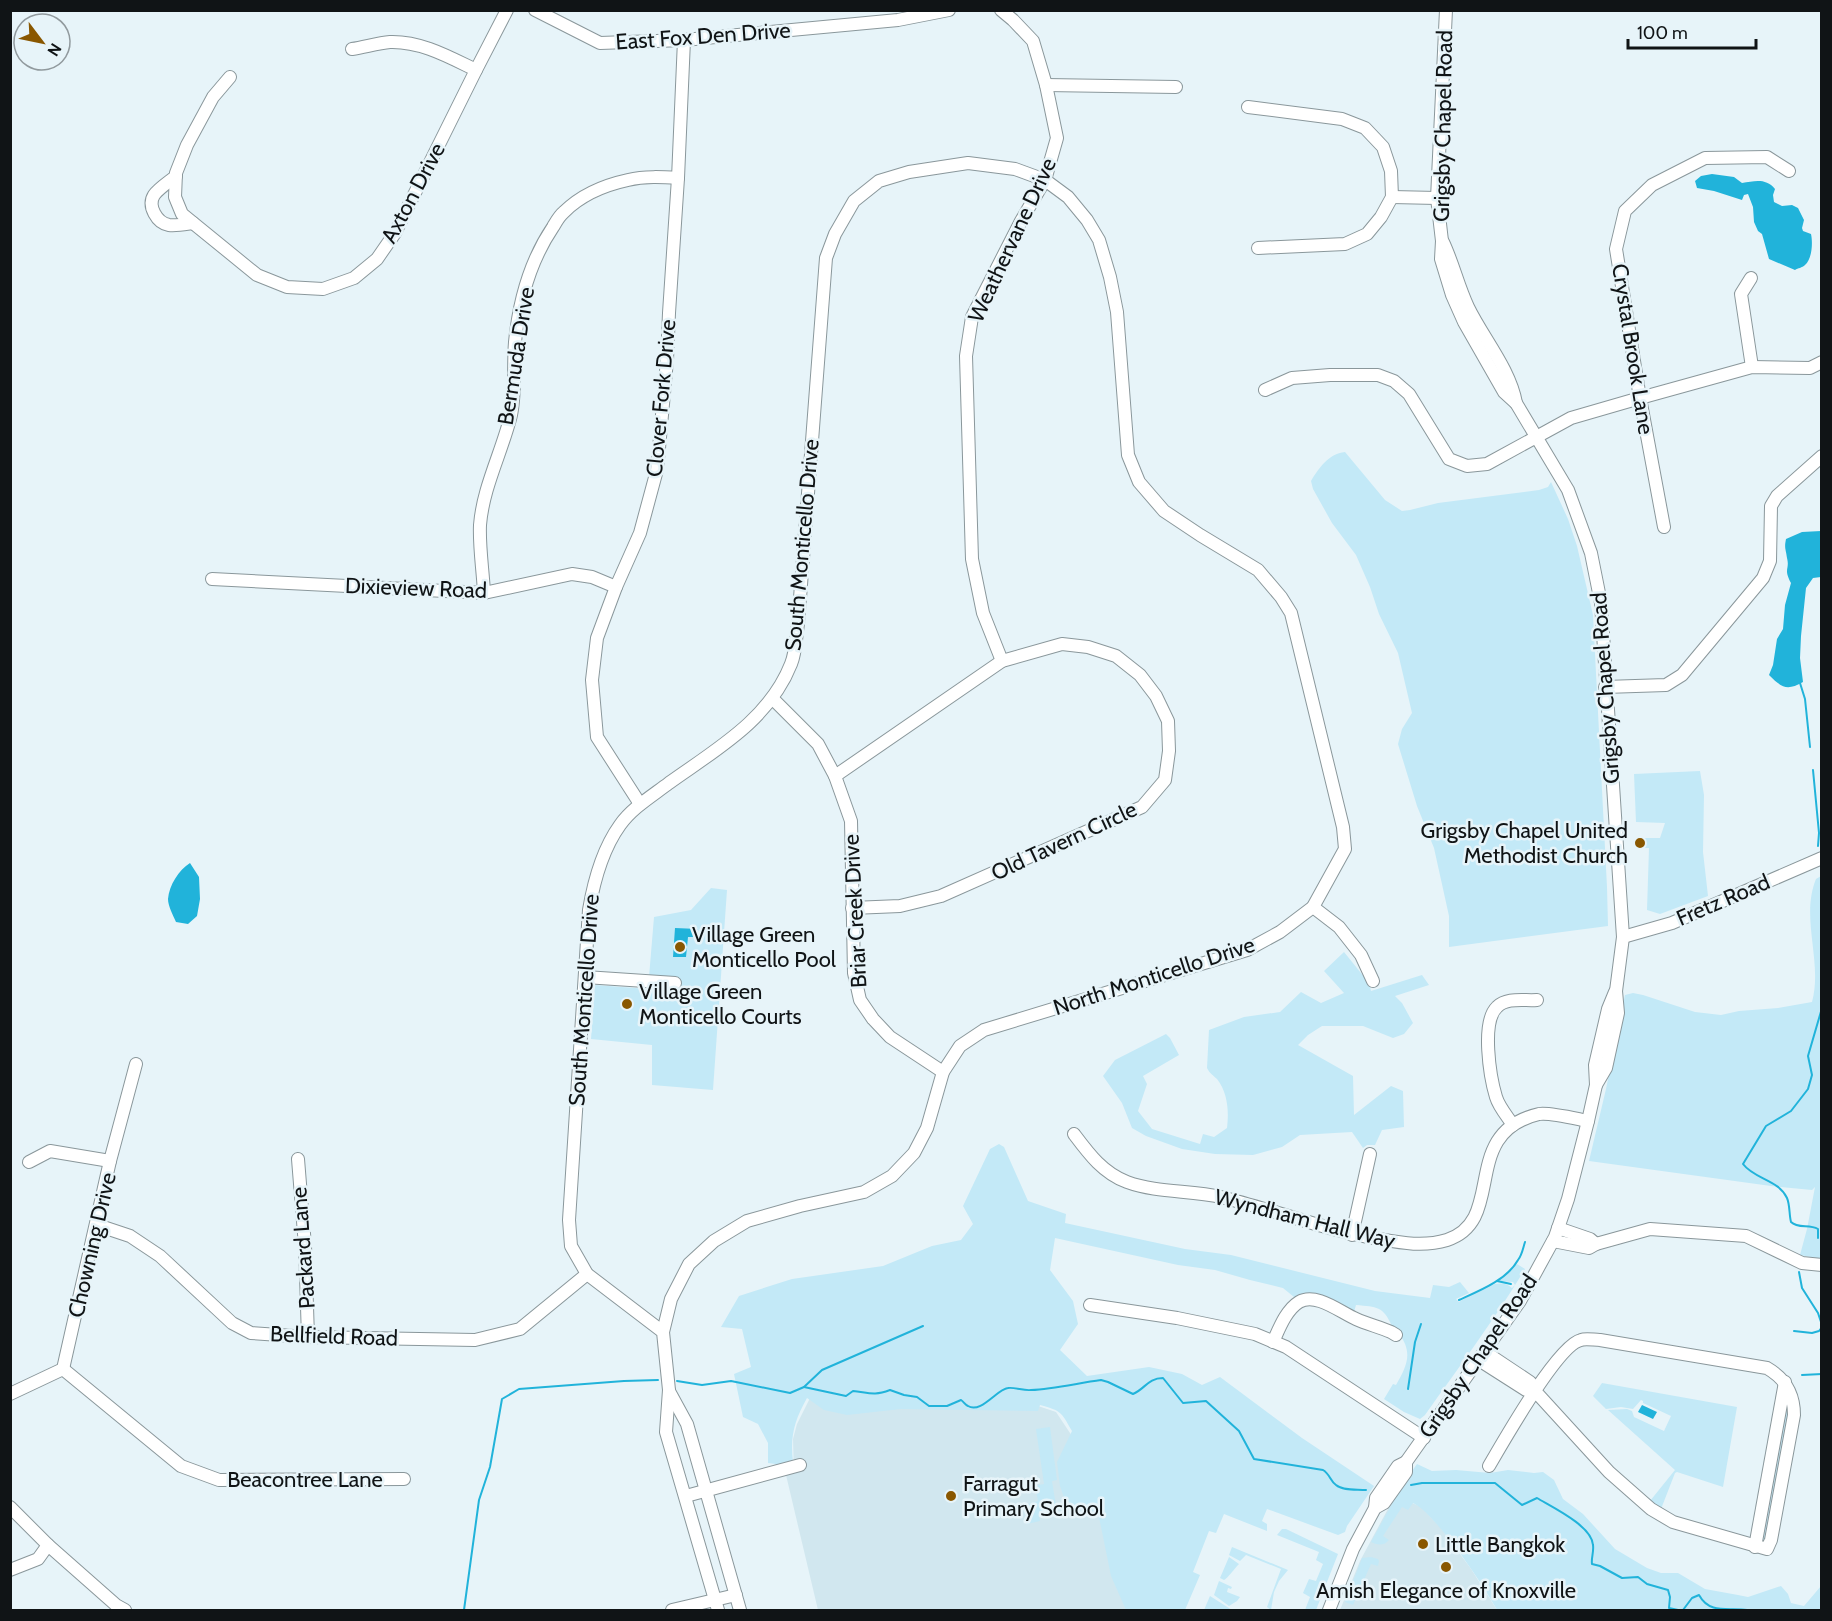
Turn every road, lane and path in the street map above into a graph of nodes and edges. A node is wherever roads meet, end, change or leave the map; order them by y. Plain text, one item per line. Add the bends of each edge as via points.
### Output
1 (507, 10) edge
2 (535, 10) edge
3 (949, 10) edge
4 (1001, 10) edge
5 (1446, 10) edge
6 (898, 15) edge
7 (684, 40) junction
8 (352, 49) dead end
9 (476, 70) junction
10 (230, 77) dead end
11 (1046, 85) junction
12 (1176, 87) dead end
13 (1248, 108) dead end
14 (1789, 171) dead end
15 (176, 176) junction
16 (678, 178) junction
17 (1045, 180) junction
18 (1392, 197) junction
19 (1437, 198) junction
20 (193, 223) junction
21 (1258, 248) dead end
22 (1751, 278) dead end
23 (1821, 362) edge
24 (1752, 367) junction
25 (1265, 390) dead end
26 (1640, 398) junction
27 (1538, 438) junction
28 (1821, 456) edge
29 (1664, 527) dead end
30 (212, 579) dead end
31 (616, 587) junction
32 (484, 593) junction
33 (1002, 661) junction
34 (1605, 687) junction
35 (774, 699) junction
36 (835, 776) junction
37 (640, 804) junction
38 (1821, 858) edge
39 (1313, 907) junction
40 (852, 908) junction
41 (1623, 938) junction
42 (585, 977) junction
43 (1373, 981) dead end
44 (675, 983) dead end
45 (1537, 1000) dead end
46 (136, 1064) dead end
47 (943, 1072) junction
48 (1588, 1120) junction
49 (1513, 1125) junction
50 (1074, 1134) dead end
51 (1370, 1154) dead end
52 (297, 1159) dead end
53 (110, 1161) junction
54 (30, 1162) dead end
55 (97, 1225) junction
56 (1558, 1228) junction
57 (1352, 1234) junction
58 (1553, 1241) junction
59 (1596, 1244) junction
60 (1821, 1265) edge
61 (587, 1274) junction
62 (1090, 1305) dead end
63 (663, 1332) junction
64 (1396, 1335) dead end
65 (308, 1337) junction
66 (1273, 1342) junction
67 (1482, 1356) junction
68 (63, 1369) junction
69 (669, 1390) junction
70 (1534, 1391) junction
71 (10, 1394) edge
72 (1424, 1438) junction
73 (800, 1466) dead end
74 (1489, 1466) dead end
75 (404, 1479) dead end
76 (706, 1491) junction
77 (686, 1496) junction
78 (10, 1507) edge
79 (48, 1545) junction
80 (10, 1570) edge
81 (736, 1595) junction
82 (716, 1605) edge
83 (125, 1611) edge
84 (672, 1611) edge
85 (740, 1611) edge
86 (1329, 1611) edge

1 - 9 street, Axton Drive
2 - 7 street, East Fox Den Drive via 600,43
3 - 6 street, East Fox Den Drive
4 - 11 street, Weathervane Drive via 1033,42
5 - 19 street, Grigsby Chapel Road
6 - 7 street, East Fox Den Drive
7 - 16 street, Clover Fork Drive
8 - 9 street via 390,42 411,44 434,49
9 - 20 street, Axton Drive via 395,233 377,259 354,278 322,289 287,287 257,275
10 - 15 street, Axton Drive via 213,97 187,145
11 - 12 street
11 - 17 street, Weathervane Drive via 1057,138
13 - 18 street via 1342,119 1365,128 1383,147 1391,171
14 - 26 street, Crystal Brook Lane via 1767,157 1705,158 1652,185 1625,211 1616,249
15 - 20 street, Axton Drive via 175,196 182,214
15 - 20 street via 154,196 154,214 169,225
16 - 31 street, Clover Fork Drive via 657,470 640,533
16 - 32 street, Bermuda Drive via 630,180 579,200 562,213 531,267 515,344 511,414 480,525
17 - 33 street, Weathervane Drive via 972,317 966,356 972,559 983,613
17 - 35 street, South Monticello Drive via 1016,169 968,163 909,172 879,181 854,201 835,234 825,258 798,624 792,663
17 - 39 street, North Monticello Drive via 1068,197 1088,220 1110,277 1117,312 1128,455 1139,482 1164,511 1258,570 1291,613 1346,849
18 - 19 street
18 - 21 street via 1367,234 1345,244
19 - 27 street, Grigsby Chapel Road via 1441,259 1459,312 1504,392 1516,403
22 - 24 street via 1741,294
23 - 24 street via 1810,368
24 - 26 street
25 - 27 street via 1292,378 1330,375 1378,375 1394,381 1409,394 1449,459 1467,466 1487,464
26 - 27 street via 1571,418
26 - 29 street, Crystal Brook Lane
27 - 34 street, Grigsby Chapel Road via 1568,490 1591,553 1600,603
28 - 34 street via 1772,506 1770,561 1763,578 1683,675 1666,685
30 - 32 street, Dixieview Road
31 - 32 street, Dixieview Road via 572,574
31 - 37 street, Clover Fork Drive via 597,638 592,680 597,737
33 - 36 street, Old Tavern Circle
33 - 40 street, Old Tavern Circle via 1062,644 1116,656 1140,675 1168,721 1165,780 1142,807 941,896 900,906
34 - 41 street, Grigsby Chapel Road
35 - 36 street, Briar Creek Drive via 818,744
35 - 37 street, South Monticello Drive via 748,726
36 - 40 street, Briar Creek Drive via 851,821
37 - 42 street, South Monticello Drive via 620,824 594,880
38 - 41 street, Fretz Road via 1672,923
39 - 43 street via 1339,927 1361,955
39 - 47 street, North Monticello Drive via 1247,950 984,1029 960,1046
40 - 47 street, Briar Creek Drive via 854,973 860,1000 890,1037
41 - 48 street, Grigsby Chapel Road via 1616,991 1595,1065 1596,1085
42 - 44 street
42 - 61 street, South Monticello Drive via 568,1220 571,1246
45 - 49 street via 1508,1001 1497,1006 1487,1031 1496,1099
46 - 53 street, Chowning Drive
47 - 63 street, North Monticello Drive via 927,1128 914,1153 892,1176 864,1192 747,1221 714,1241 689,1264 671,1299
48 - 49 street, Wyndham Hall Way via 1541,1113
48 - 56 street, Grigsby Chapel Road
49 - 57 street, Wyndham Hall Way via 1502,1133 1492,1149 1478,1213 1466,1229 1448,1240 1413,1245
50 - 57 street, Wyndham Hall Way via 1106,1172 1127,1182 1219,1197
51 - 57 street
52 - 65 street, Packard Lane
53 - 54 street via 50,1151
53 - 55 street, Chowning Drive
55 - 65 street, Bellfield Road via 130,1236 160,1256 231,1323 251,1334
55 - 68 street, Chowning Drive
56 - 58 street, Grigsby Chapel Road
56 - 59 street
58 - 59 street via 1589,1248
58 - 67 street, Grigsby Chapel Road via 1520,1301
59 - 60 street via 1650,1229 1719,1233 1746,1236 1802,1263
61 - 63 street, South Monticello Drive
61 - 65 street, Bellfield Road via 520,1329 475,1340
62 - 66 street via 1177,1318 1255,1334
63 - 69 street, North Monticello Drive
64 - 66 street via 1306,1300 1290,1310
66 - 72 street
67 - 70 street via 1526,1390
67 - 72 street, Grigsby Chapel Road
68 - 71 street
68 - 75 street, Beacontree Lane via 181,1466 219,1480
69 - 76 street via 687,1424
69 - 77 street via 666,1432
70 - 70 street via 1568,1347 1581,1340 1767,1368 1776,1373 1785,1382 1761,1548 1673,1522 1651,1509 1609,1472
70 - 74 street
72 - 86 street, Grigsby Chapel Road via 1406,1462 1407,1472 1384,1503 1375,1508
73 - 76 street
76 - 77 street
76 - 81 street
77 - 82 street
78 - 79 street
79 - 80 street via 38,1559
79 - 83 street
81 - 82 street
81 - 85 street
82 - 84 street

